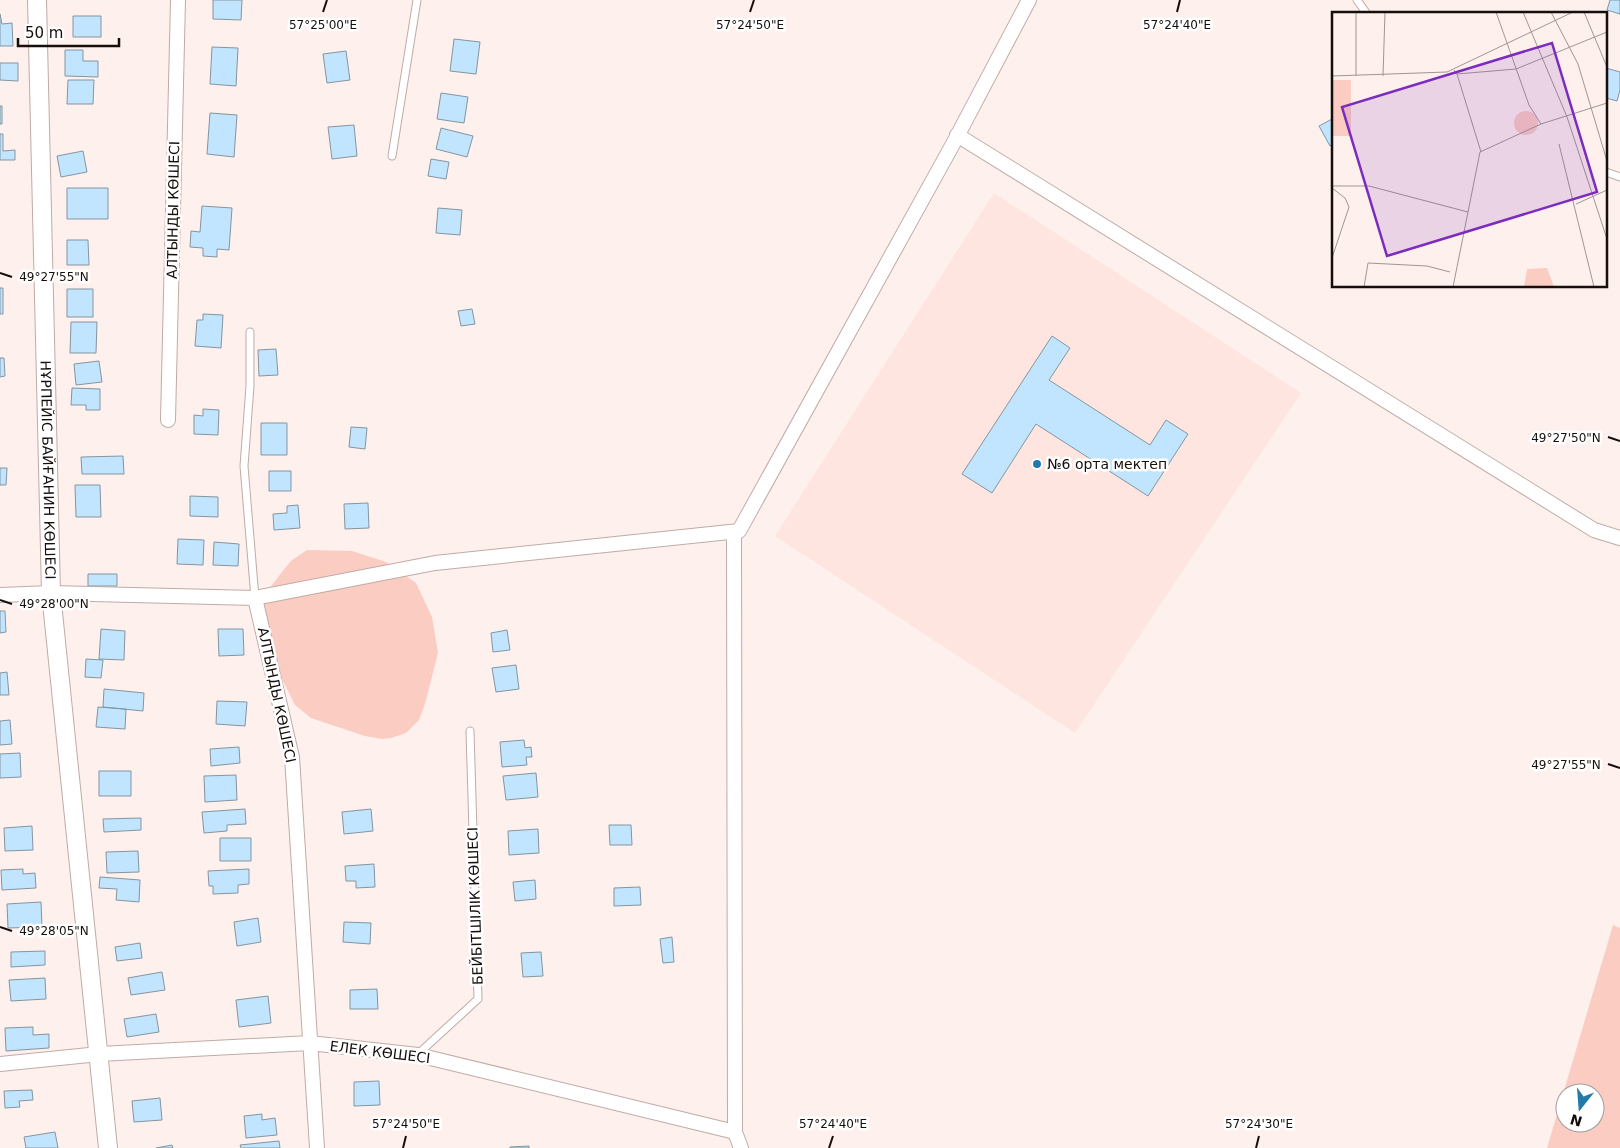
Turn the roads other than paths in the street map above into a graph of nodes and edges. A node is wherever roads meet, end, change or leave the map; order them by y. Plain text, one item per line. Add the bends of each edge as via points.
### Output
1 (37, 0) edge
2 (178, 0) edge
3 (417, 0) edge
4 (1029, 0) edge
5 (1356, 0) edge
6 (1365, 12) edge
7 (957, 135) junction
8 (392, 156) dead end
9 (1608, 173) edge
10 (1620, 177) edge
11 (250, 332) dead end
12 (168, 420) dead end
13 (734, 532) junction
14 (1620, 538) edge
15 (51, 593) junction
16 (0, 595) edge
17 (255, 598) junction
18 (470, 731) dead end
19 (310, 1043) junction
20 (98, 1054) junction
21 (418, 1055) junction
22 (0, 1064) edge
23 (735, 1132) junction
24 (108, 1148) edge
25 (317, 1148) edge
26 (741, 1148) edge

1 - 15 street, НҰРПЕЙІС БАЙҒАНИН КӨШЕСІ
2 - 12 street, АЛТЫНДЫ КӨШЕСІ
3 - 8 lane
4 - 7 street
5 - 6 lane
7 - 13 street via 739,531
7 - 14 street via 1594,530
9 - 10 lane
11 - 17 lane, АЛТЫНДЫ КӨШЕСІ via 244,466
13 - 17 street via 435,563
13 - 23 street
15 - 16 street
15 - 17 street
15 - 20 street, НҰРПЕЙІС БАЙҒАНИН КӨШЕСІ
17 - 19 street, АЛТЫНДЫ КӨШЕСІ via 292,757
18 - 21 lane, БЕЙБІТШІЛІК КӨШЕСІ via 478,999
19 - 20 street, ЕЛЕК КӨШЕСІ
19 - 21 street, ЕЛЕК КӨШЕСІ
19 - 25 street, АЛТЫНДЫ КӨШЕСІ
20 - 22 street, ЕЛЕК КӨШЕСІ
20 - 24 street, НҰРПЕЙІС БАЙҒАНИН КӨШЕСІ
21 - 23 street, ЕЛЕК КӨШЕСІ
23 - 26 street

